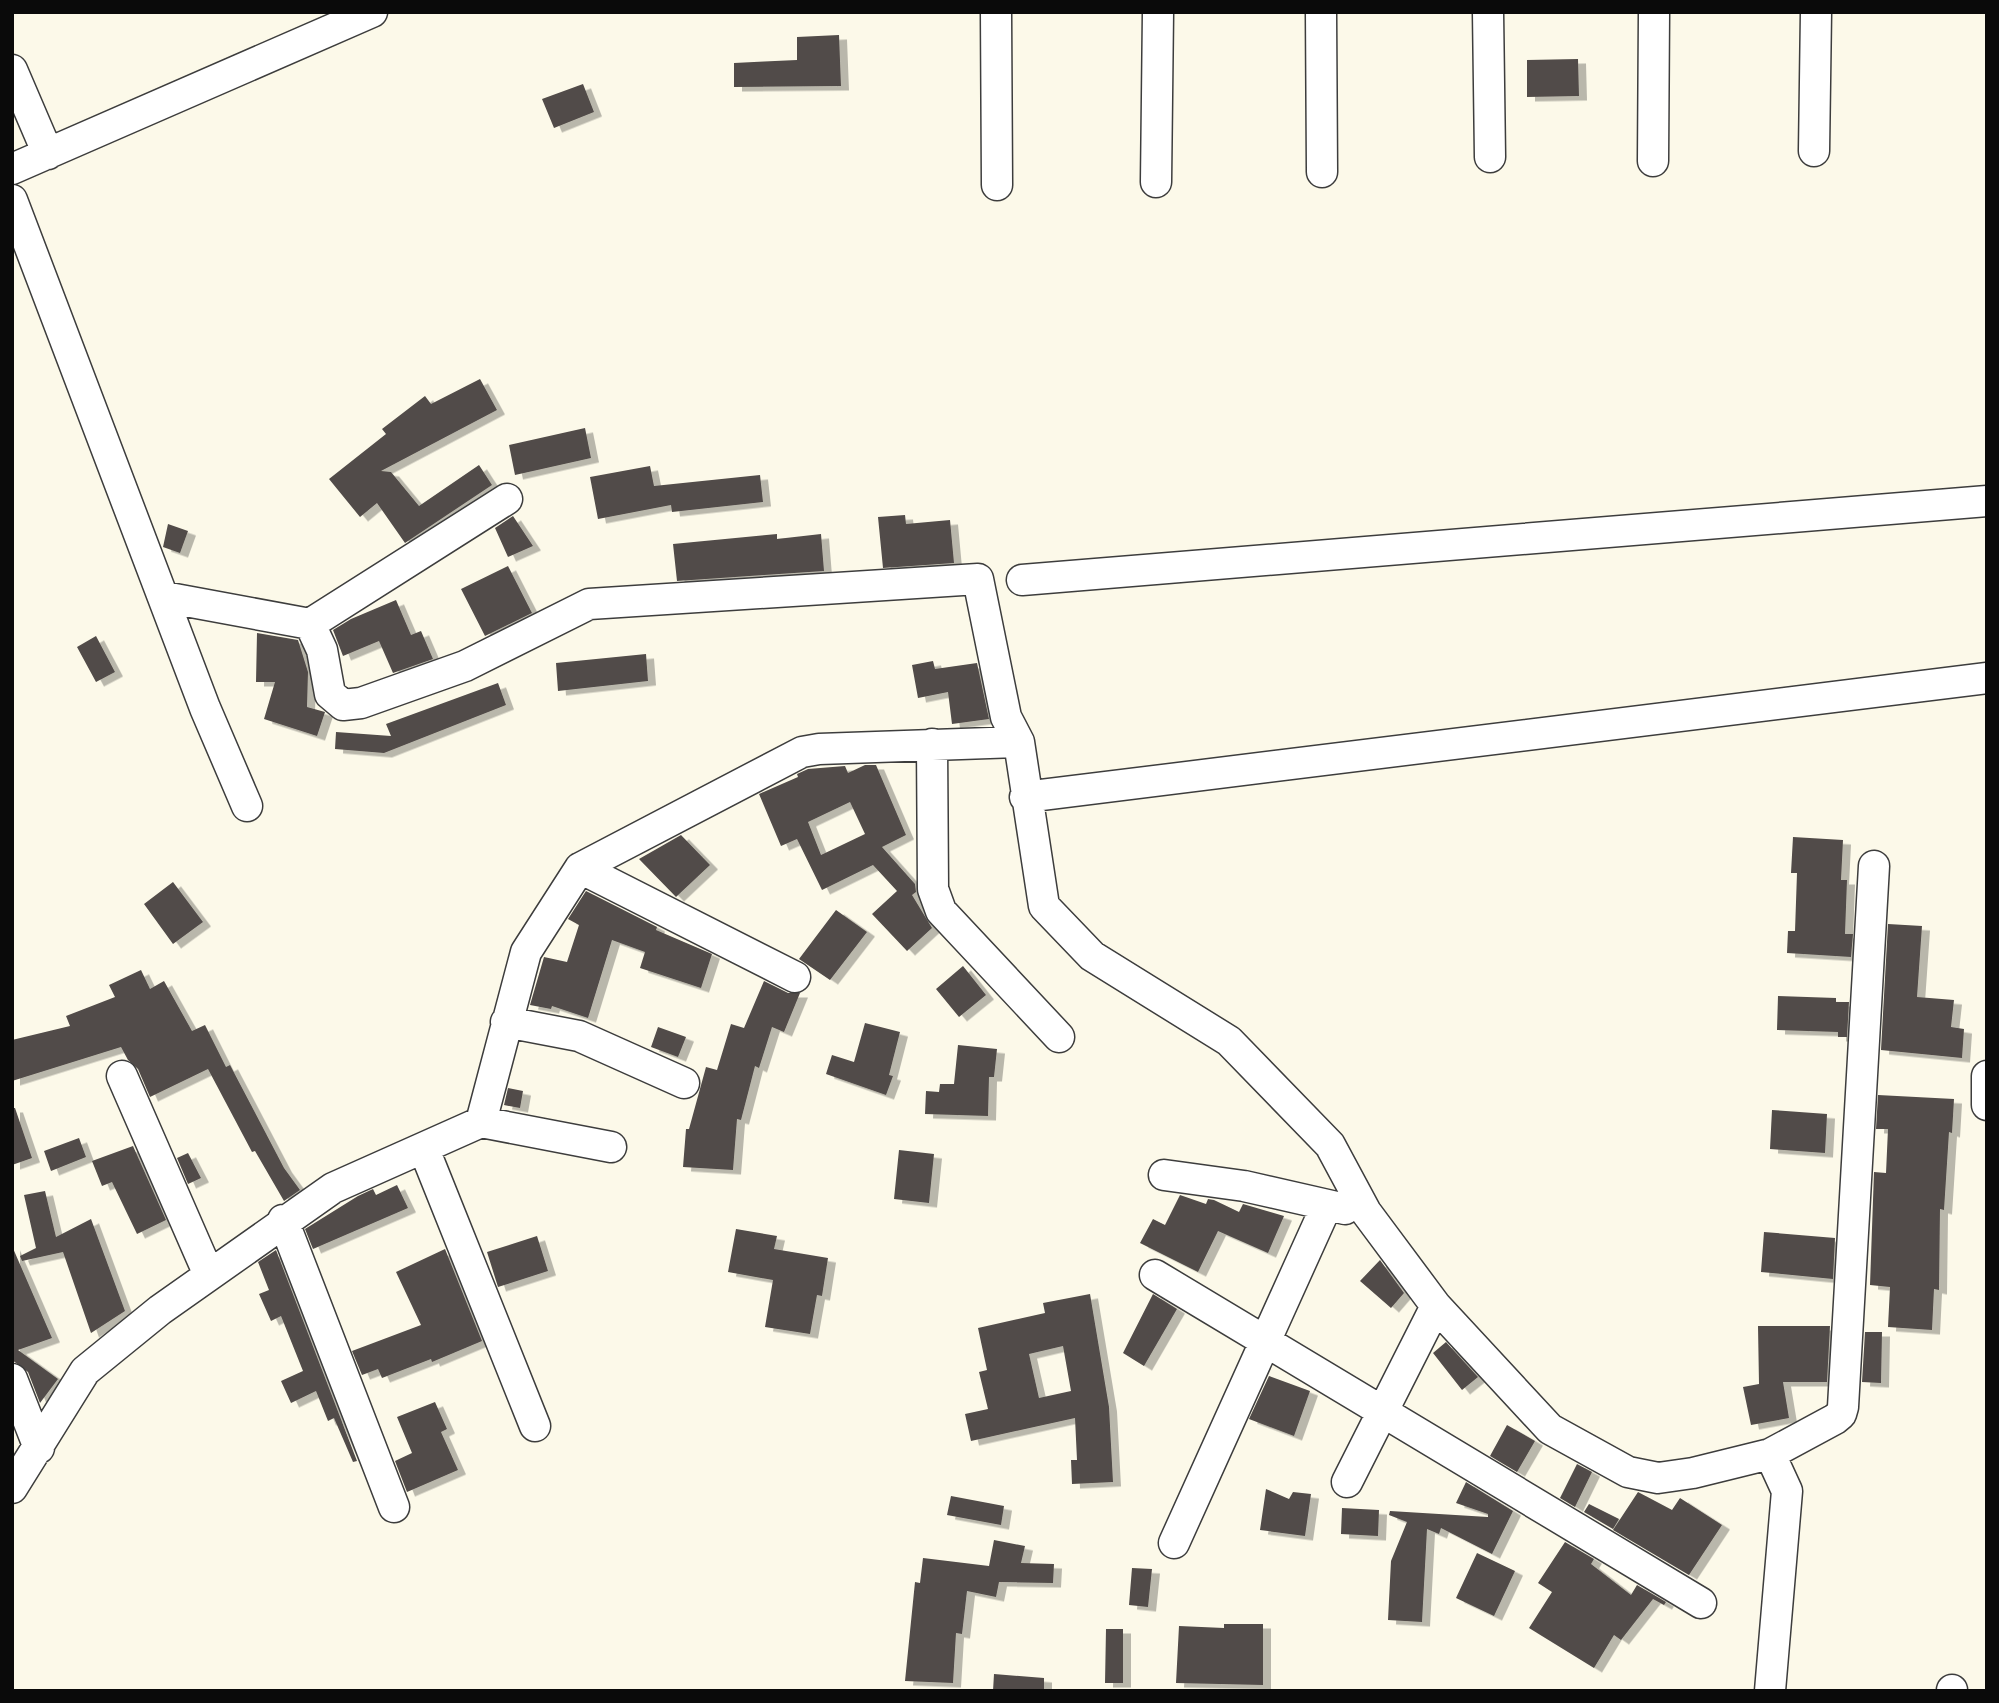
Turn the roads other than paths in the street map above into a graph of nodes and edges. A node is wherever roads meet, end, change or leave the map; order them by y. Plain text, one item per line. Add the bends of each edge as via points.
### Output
1 (372, 12) edge
2 (996, 12) edge
3 (1158, 12) edge
4 (1321, 12) edge
5 (1488, 12) edge
6 (1654, 12) edge
7 (1816, 12) edge
8 (12, 70) edge
9 (1814, 152) dead end
10 (48, 153) junction
11 (1490, 158) dead end
12 (1653, 161) dead end
13 (12, 169) edge
14 (1322, 172) dead end
15 (1156, 182) dead end
16 (997, 185) dead end
17 (12, 200) edge
18 (507, 499) dead end
19 (1987, 501) edge
20 (1022, 580) dead end
21 (164, 597) junction
22 (310, 624) junction
23 (1987, 678) edge
24 (1019, 742) junction
25 (932, 744) junction
26 (1025, 797) junction
27 (247, 806) dead end
28 (1874, 866) dead end
29 (580, 868) junction
30 (795, 977) dead end
31 (506, 1022) junction
32 (1059, 1037) dead end
33 (122, 1076) dead end
34 (1987, 1076) edge
35 (684, 1083) dead end
36 (1987, 1105) edge
37 (481, 1122) junction
38 (611, 1147) dead end
39 (424, 1149) junction
40 (1164, 1175) dead end
41 (1326, 1207) junction
42 (1366, 1212) junction
43 (284, 1220) junction
44 (209, 1275) junction
45 (1155, 1275) dead end
46 (1436, 1306) junction
47 (1266, 1340) junction
48 (12, 1379) edge
49 (1384, 1409) junction
50 (535, 1426) dead end
51 (39, 1448) junction
52 (1770, 1454) junction
53 (1347, 1482) dead end
54 (12, 1488) edge
55 (394, 1507) dead end
56 (1174, 1543) dead end
57 (1701, 1603) dead end
58 (1770, 1691) edge

1 - 10 street
2 - 16 street
3 - 15 street
4 - 14 street
5 - 11 street
6 - 12 street
7 - 9 street
8 - 10 street
10 - 13 street
17 - 21 street
18 - 22 street
19 - 20 street
21 - 22 street
21 - 27 street
22 - 24 street via 322,650 330,694 343,705 360,704 466,666 589,604 978,579 1006,717
23 - 26 street
24 - 25 street
24 - 26 street
25 - 29 street via 802,752
25 - 32 street via 933,889 941,911
26 - 42 street via 1044,906 1092,956 1229,1041 1330,1145
28 - 52 street via 1841,1415
29 - 30 street
29 - 31 street via 526,952
31 - 35 street via 579,1036
31 - 37 street
33 - 44 street
34 - 36 street
37 - 38 street
37 - 39 street
39 - 43 street via 333,1188
39 - 50 street
40 - 41 street via 1244,1186
41 - 42 street
41 - 47 street
42 - 46 street
43 - 44 street
43 - 55 street
44 - 51 street via 85,1371
45 - 47 street
46 - 49 street
46 - 52 street via 1549,1429 1628,1472 1658,1478
47 - 49 street
47 - 56 street
48 - 51 street
49 - 53 street
49 - 57 street
51 - 54 street
52 - 58 street via 1787,1491

